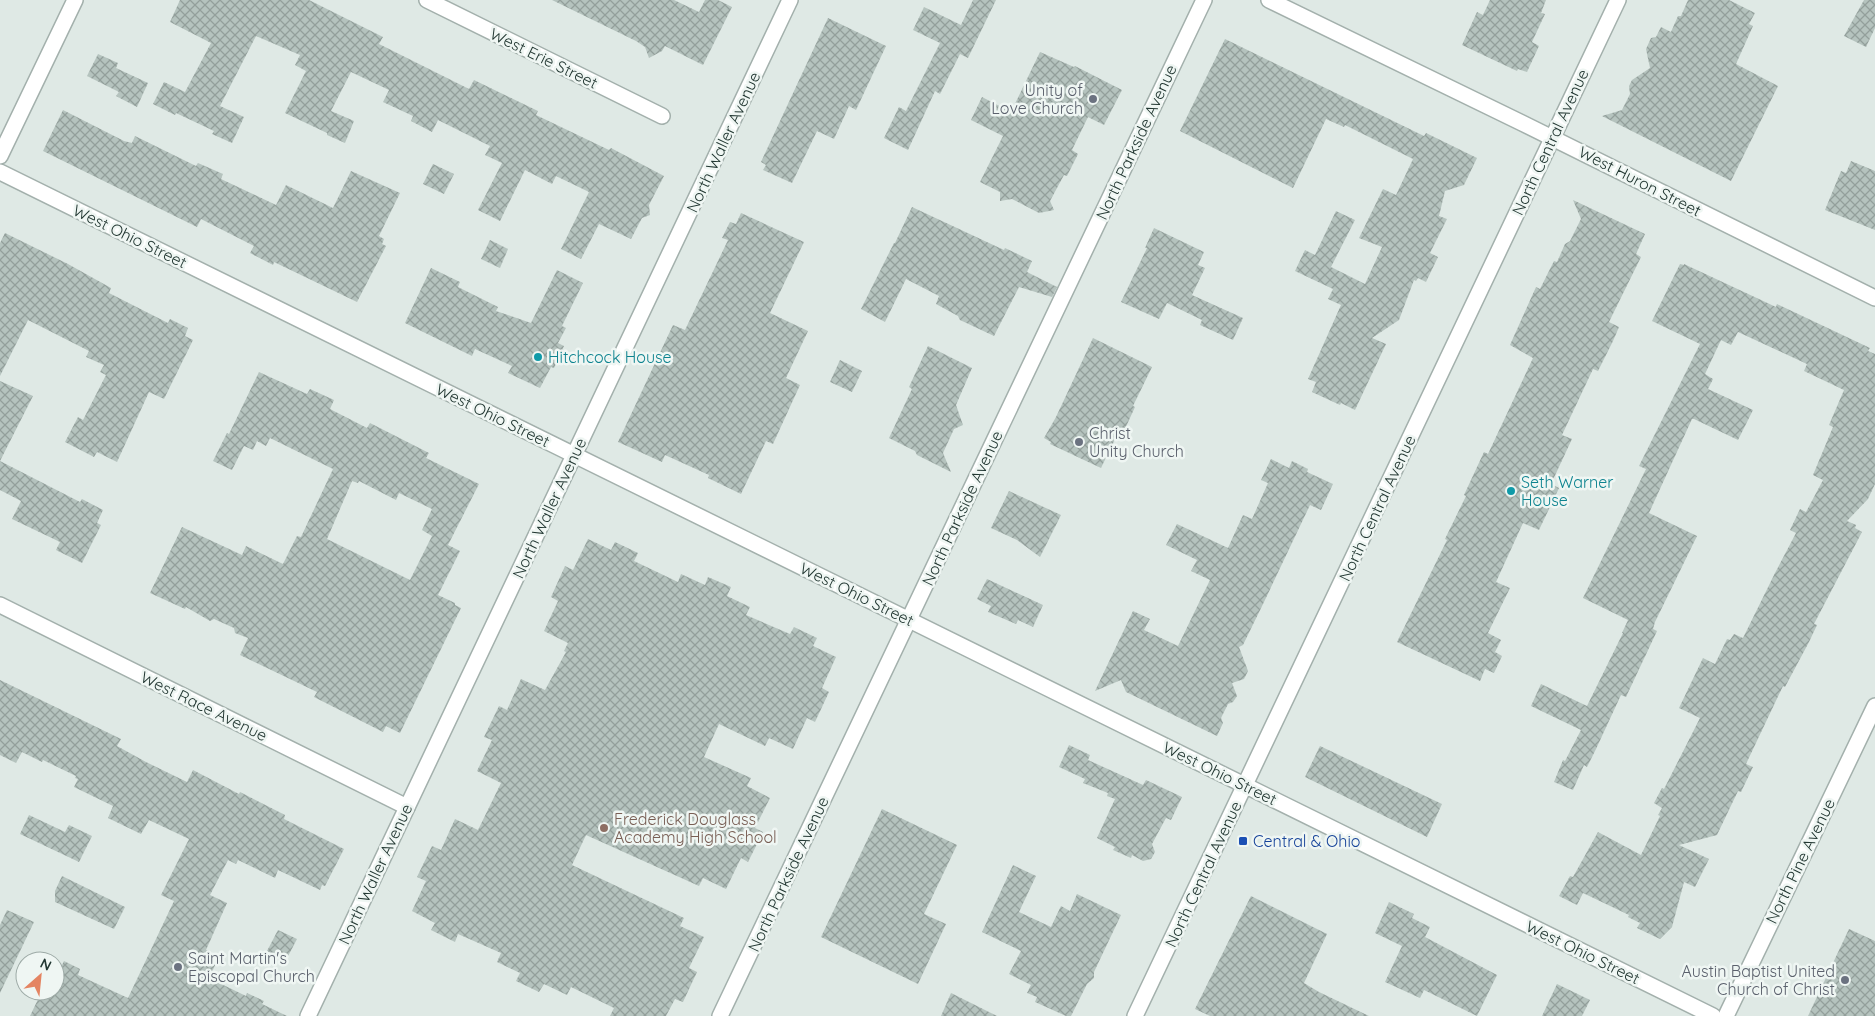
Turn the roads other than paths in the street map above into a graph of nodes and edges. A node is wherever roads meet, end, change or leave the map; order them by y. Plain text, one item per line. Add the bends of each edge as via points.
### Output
1 (75, 0) edge
2 (427, 0) edge
3 (790, 0) edge
4 (1204, 0) edge
5 (1269, 0) edge
6 (1618, 0) edge
7 (662, 116) dead end
8 (1552, 138) junction
9 (0, 156) edge
10 (0, 172) edge
11 (1875, 298) edge
12 (574, 455) junction
13 (0, 605) edge
14 (909, 619) junction
15 (1875, 706) edge
16 (1245, 785) junction
17 (407, 807) junction
18 (308, 1016) edge
19 (720, 1016) edge
20 (1135, 1016) edge
21 (1713, 1016) edge
22 (1726, 1016) edge

1 - 9 street
2 - 7 street, West Erie Street
3 - 12 street, North Waller Avenue
4 - 14 street, North Parkside Avenue
5 - 8 street, West Huron Street
6 - 8 street, North Central Avenue
8 - 11 street, West Huron Street
8 - 16 street, North Central Avenue
10 - 12 street, West Ohio Street
12 - 14 street, West Ohio Street
12 - 17 street, North Waller Avenue
13 - 17 street, West Race Avenue
14 - 16 street, West Ohio Street
14 - 19 street, North Parkside Avenue
15 - 22 street, North Pine Avenue
16 - 20 street, North Central Avenue
16 - 21 street, West Ohio Street
17 - 18 street, North Waller Avenue

